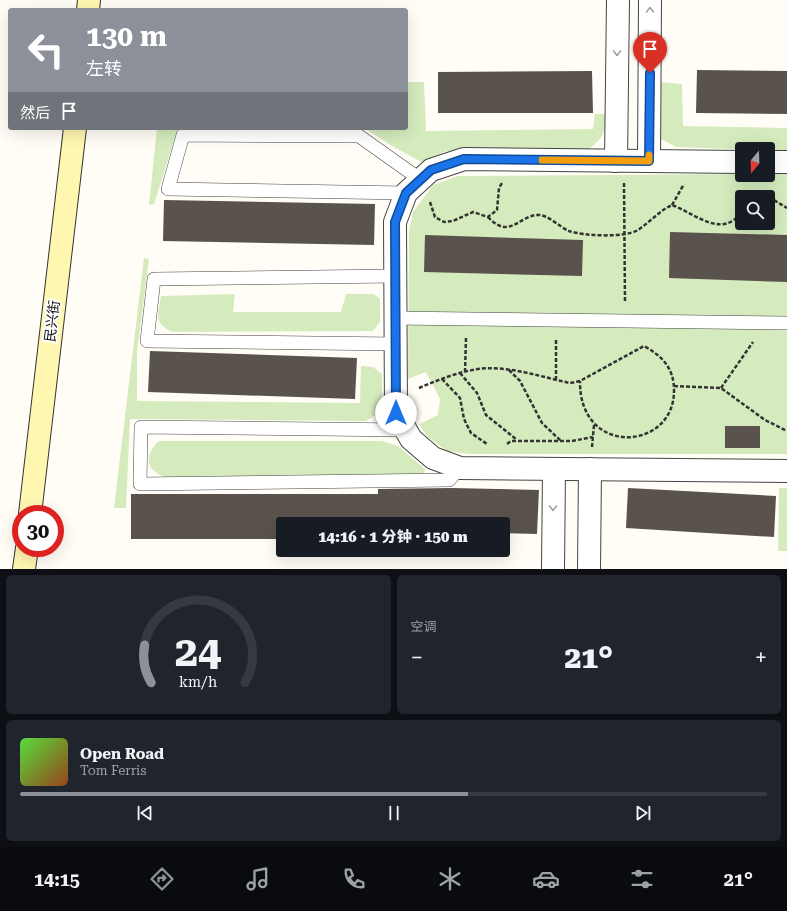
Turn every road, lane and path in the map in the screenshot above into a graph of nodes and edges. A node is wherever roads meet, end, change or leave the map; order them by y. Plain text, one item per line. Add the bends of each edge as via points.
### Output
1 (618, 0) edge
2 (650, 0) edge
3 (74, 130) edge
4 (518, 160) junction
5 (620, 161) junction
6 (649, 161) junction
7 (735, 162) edge
8 (775, 162) edge
9 (787, 162) edge
10 (414, 186) junction
11 (775, 201) edge
12 (787, 208) edge
13 (488, 217) junction
14 (735, 219) edge
15 (624, 235) junction
16 (395, 276) junction
17 (395, 318) junction
18 (466, 319) junction
19 (560, 320) junction
20 (625, 320) junction
21 (766, 322) junction
22 (787, 323) edge
23 (396, 344) junction
24 (508, 370) junction
25 (465, 372) junction
26 (460, 373) junction
27 (442, 379) junction
28 (556, 380) junction
29 (580, 382) junction
30 (674, 386) junction
31 (721, 388) junction
32 (396, 397) junction
33 (406, 430) junction
34 (787, 431) edge
35 (593, 437) dead end
36 (518, 441) junction
37 (561, 441) junction
38 (490, 446) dead end
39 (501, 447) dead end
40 (460, 468) junction
41 (554, 469) junction
42 (590, 469) junction
43 (787, 471) edge
44 (31, 505) edge
45 (25, 557) edge
46 (24, 569) edge
47 (553, 569) edge
48 (589, 569) edge

1 -> 5 street
6 -> 2 street
3 - 44 street, 民兴街
4 - 5 street
4 - 10 street via 464,159 431,170
4 - 13 path via 498,188 497,210
5 - 6 street
5 - 15 path
6 - 7 street
8 - 9 street
10 - 10 lane via 359,136 183,135 168,189
10 - 13 path via 435,217 444,222 453,221 472,212
10 - 16 street via 395,222
11 - 12 path
13 - 15 path via 501,226 512,226 540,215 573,232 603,236
14 - 15 path via 728,224 717,225 672,205 661,210 637,231
15 - 20 path
16 - 17 street
16 - 23 lane via 154,279 147,341
17 - 18 lane
17 - 23 street
18 - 19 lane
18 - 25 path
19 - 20 lane
19 - 28 path via 555,345
20 - 21 lane
21 - 22 lane
21 - 31 path
23 - 32 street
24 - 25 path via 479,369
24 - 28 path
24 - 37 path via 520,381 542,423
25 - 26 path
26 - 27 path
26 - 36 path via 477,393 486,415
27 - 32 path
27 - 38 path via 460,398 464,419 471,433
28 - 29 path
29 - 30 path via 644,346 658,354 669,367
29 - 30 path via 584,410 592,423 604,432 618,437 633,438 647,434 659,426 668,414 674,399
30 - 31 path
31 - 34 path via 765,420
32 - 33 street via 396,413
33 - 40 street via 411,439 434,458
33 - 40 lane via 140,427 140,484 449,480
35 - 37 path
36 - 37 path
36 - 39 path via 511,441
40 - 41 street
41 - 42 street
41 -> 47 street
42 - 43 street
42 - 48 street
45 - 46 street

